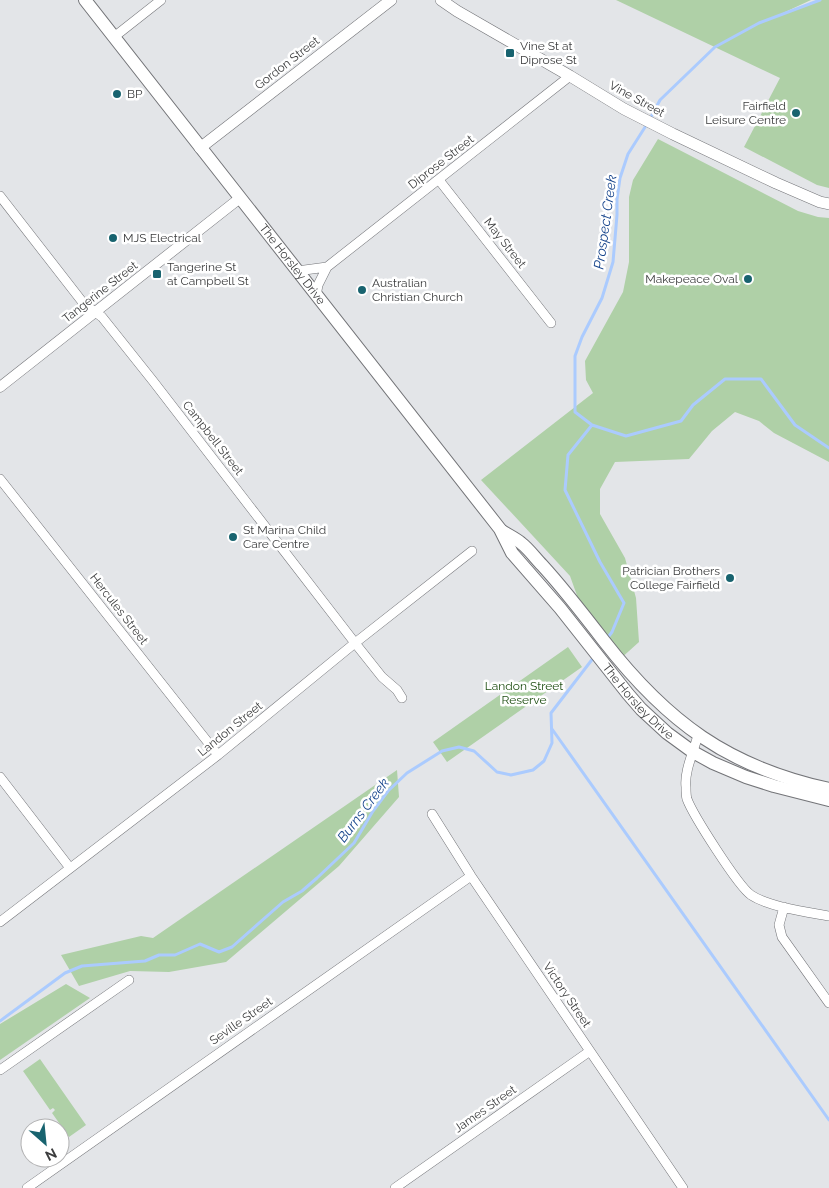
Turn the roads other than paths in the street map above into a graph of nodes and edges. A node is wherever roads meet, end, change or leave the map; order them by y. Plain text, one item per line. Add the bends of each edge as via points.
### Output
1 (85, 0) edge
2 (161, 0) edge
3 (391, 0) edge
4 (441, 0) edge
5 (114, 37) junction
6 (570, 76) junction
7 (200, 148) junction
8 (439, 180) junction
9 (0, 196) edge
10 (240, 198) junction
11 (829, 204) edge
12 (327, 267) junction
13 (297, 271) junction
14 (316, 296) junction
15 (95, 312) junction
16 (551, 323) dead end
17 (0, 387) edge
18 (0, 479) edge
19 (500, 529) junction
20 (472, 551) dead end
21 (355, 643) junction
22 (402, 698) dead end
23 (698, 735) junction
24 (694, 752) junction
25 (218, 755) junction
26 (0, 777) edge
27 (829, 789) edge
28 (829, 800) edge
29 (432, 814) dead end
30 (70, 868) junction
31 (472, 876) junction
32 (784, 906) junction
33 (829, 916) edge
34 (0, 922) edge
35 (128, 980) dead end
36 (829, 1003) edge
37 (590, 1051) junction
38 (0, 1070) edge
39 (27, 1188) edge
40 (395, 1188) edge
41 (683, 1188) edge

1 - 5 main road, The Horsley Drive
2 - 5 street
3 - 7 main road, Gordon Street
4 - 6 main road, Vine Street
5 - 7 main road, The Horsley Drive
6 - 8 street, Diprose Street
6 - 11 main road, Vine Street via 672,134 803,196
7 - 10 main road, The Horsley Drive
8 - 12 street, Diprose Street
8 - 16 street, May Street
9 - 15 street, Campbell Street via 84,304
10 - 13 main road, The Horsley Drive
10 - 15 street, Tangerine Street
12 - 13 street
12 - 14 street, Diprose Street
13 - 14 main road, The Horsley Drive
14 - 19 main road, The Horsley Drive
15 - 17 street, Tangerine Street
15 - 21 street, Campbell Street via 153,381
18 - 25 street, Hercules Street
19 - 23 main road, The Horsley Drive via 522,544 558,582 650,695
19 - 24 main road, The Horsley Drive via 512,553 628,694 654,722
20 - 21 street, Landon Street
21 - 22 street, Campbell Street
21 - 25 street, Landon Street
23 - 24 street
23 - 27 main road, The Horsley Drive via 742,760
24 - 28 main road, The Horsley Drive via 758,782
24 - 32 street via 685,786 694,813 738,883 751,895
25 - 30 street, Landon Street
26 - 30 street
29 - 31 street, Victory Street
30 - 34 street, Landon Street
31 - 37 street, Victory Street
31 - 39 street, Seville Street
32 - 33 street
32 - 36 street via 779,925 782,937
35 - 38 street
37 - 40 street, James Street
37 - 41 street, Victory Street

